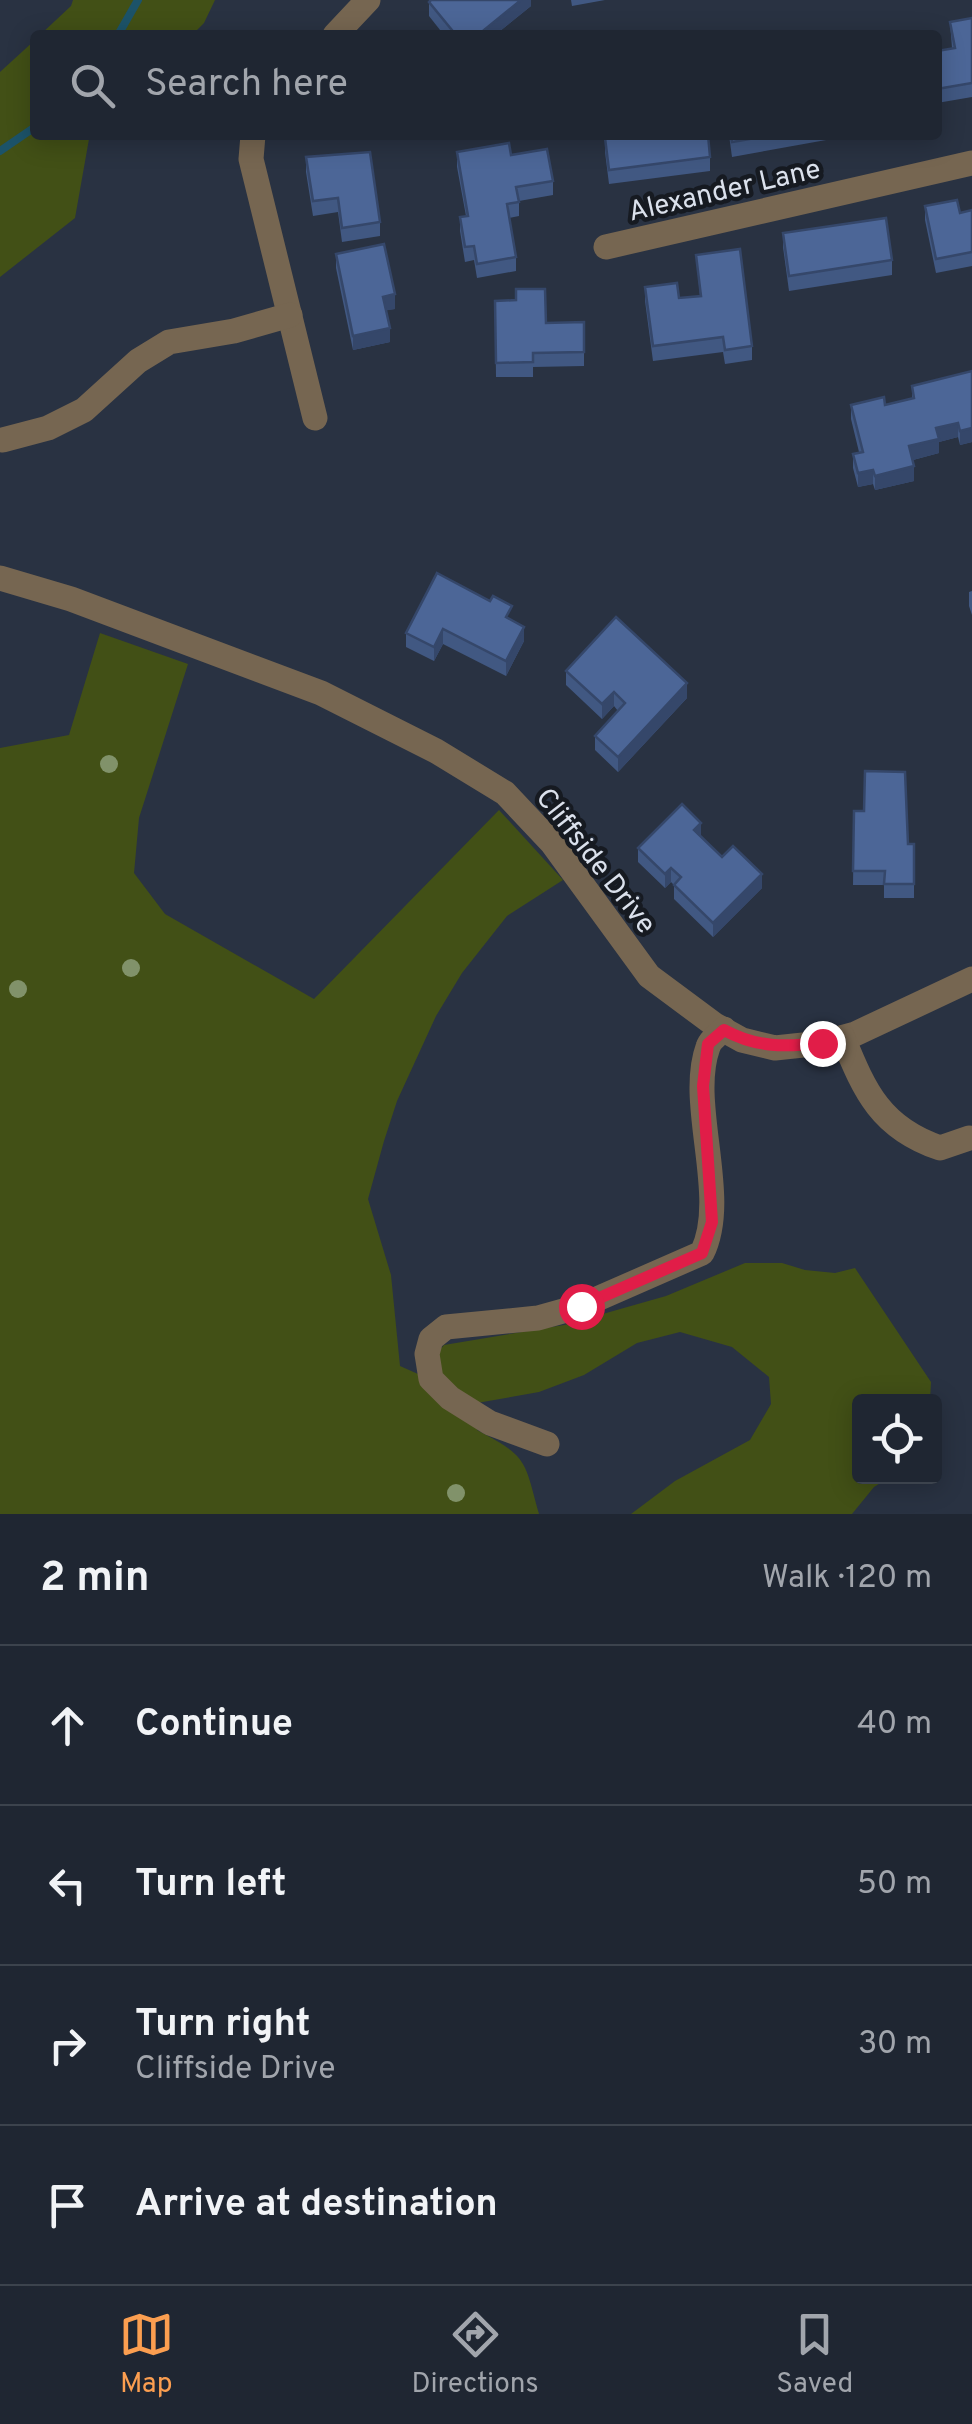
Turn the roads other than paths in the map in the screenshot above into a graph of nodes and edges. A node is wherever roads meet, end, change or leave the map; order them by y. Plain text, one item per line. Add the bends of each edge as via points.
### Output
1 (368, 0) edge
2 (340, 30) edge
3 (253, 140) edge
4 (972, 163) edge
5 (606, 247) dead end
6 (290, 316) junction
7 (315, 418) dead end
8 (3, 440) dead end
9 (0, 578) edge
10 (972, 980) edge
11 (724, 1030) junction
12 (843, 1038) junction
13 (970, 1138) dead end
14 (546, 1444) dead end

1 - 2 street
3 - 6 street via 251,158
4 - 5 street, Alexander Lane
6 - 7 street
6 - 8 street via 168,342 84,410
9 - 11 street, Cliffside Drive via 321,693 505,793 552,843 649,976
10 - 12 street, Cliffside Drive
11 - 12 street, Cliffside Drive via 775,1048
11 - 14 street via 708,1044 703,1086 712,1222 702,1253 581,1306 538,1318 446,1327 431,1339 431,1379 450,1398 490,1423
12 - 13 street via 864,1090 888,1121 940,1148

